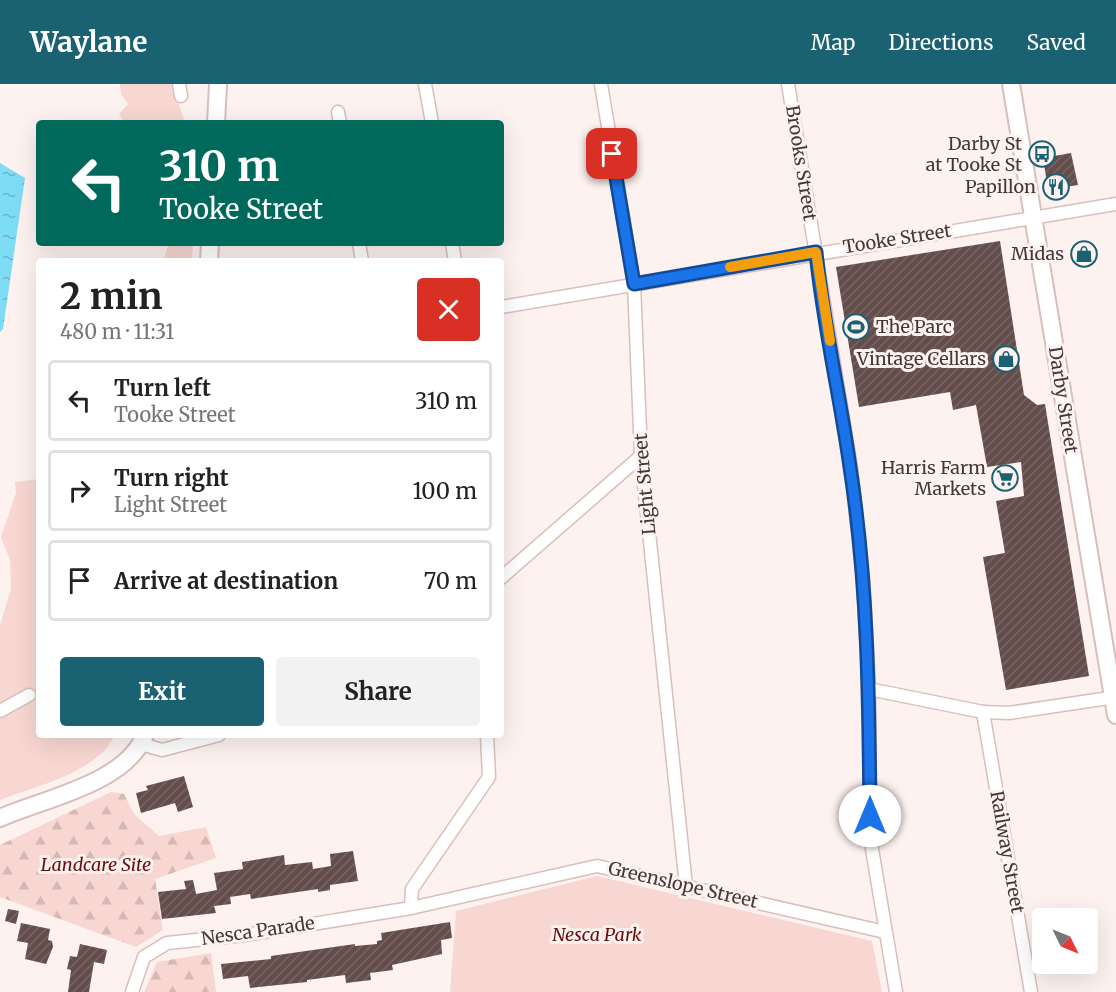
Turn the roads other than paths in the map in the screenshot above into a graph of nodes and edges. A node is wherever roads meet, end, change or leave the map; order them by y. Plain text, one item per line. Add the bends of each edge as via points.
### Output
1 (218, 84) edge
2 (425, 84) edge
3 (601, 84) edge
4 (788, 84) edge
5 (1011, 84) edge
6 (216, 120) edge
7 (431, 120) edge
8 (1116, 204) edge
9 (1033, 217) junction
10 (816, 252) junction
11 (634, 284) junction
12 (504, 306) edge
13 (641, 456) junction
14 (504, 575) edge
15 (869, 689) junction
16 (29, 695) dead end
17 (1115, 698) edge
18 (0, 711) edge
19 (983, 712) junction
20 (1116, 715) edge
21 (208, 738) edge
22 (487, 738) edge
23 (143, 740) edge
24 (0, 818) edge
25 (686, 886) junction
26 (411, 908) junction
27 (885, 932) junction
28 (132, 992) edge
29 (896, 992) edge
30 (1031, 992) edge

1 - 6 main road
2 - 7 street
3 - 11 street, Light Street
4 - 10 street, Brooks Street
5 - 9 main road, Darby Street
8 - 9 street, Tooke Street
9 - 10 street, Tooke Street
9 - 17 main road, Darby Street
10 - 11 street, Tooke Street
10 - 15 street, Brooks Street via 851,468
11 - 12 street, Tooke Street
11 - 13 street, Light Street
13 - 14 street
13 - 25 street, Light Street
15 - 19 street
15 - 27 street, Brooks Street via 870,837
16 - 18 street
17 - 19 street via 1009,713
17 - 20 main road, Darby Street
19 - 30 street, Railway Street
21 - 23 street via 162,750
22 - 26 street via 489,777 411,889
23 - 24 main road via 123,766 108,775
25 - 26 street, Greenslope Street via 597,866
25 - 27 street, Greenslope Street
26 - 28 street, Nesca Parade via 245,935 167,943 144,957
27 - 29 street, Brooks Street

